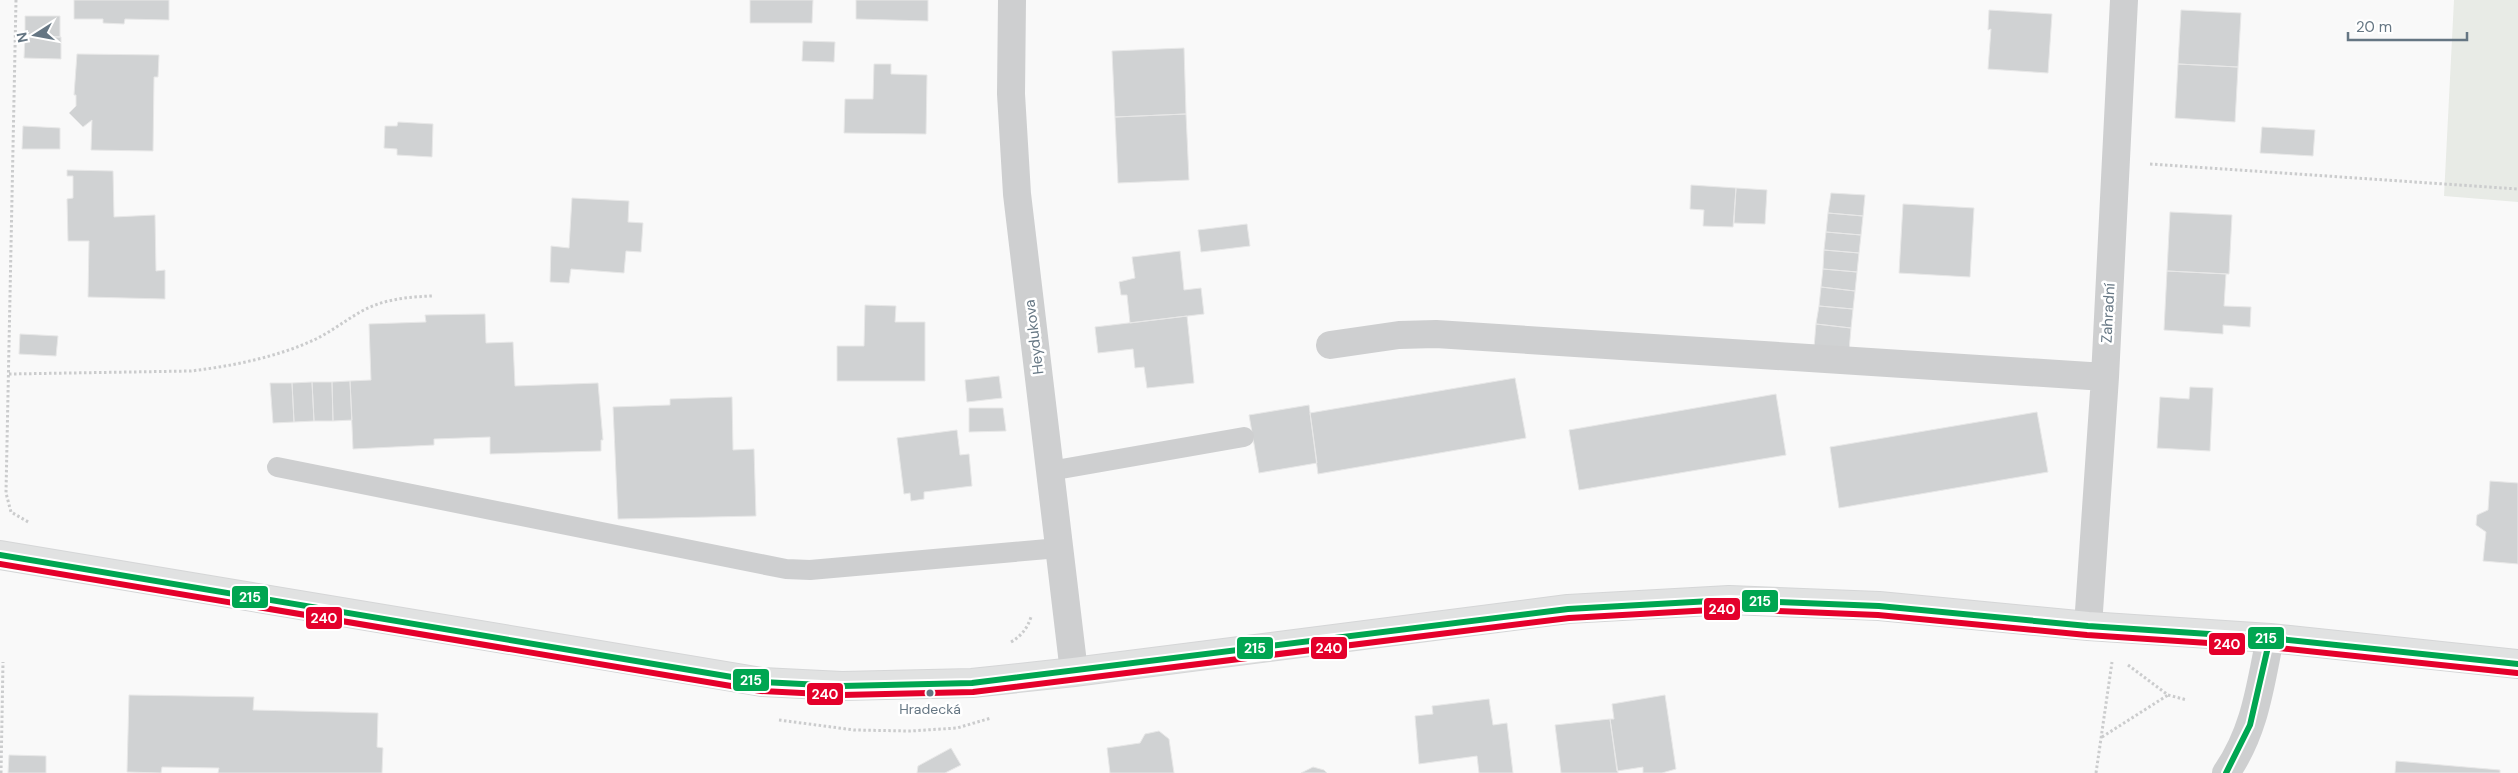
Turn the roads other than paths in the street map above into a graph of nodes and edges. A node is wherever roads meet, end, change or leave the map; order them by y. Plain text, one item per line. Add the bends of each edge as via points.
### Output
1 (1012, 0) edge
2 (2124, 0) edge
3 (1330, 344) dead end
4 (2105, 377) junction
5 (1244, 437) dead end
6 (277, 467) dead end
7 (1050, 471) junction
8 (1059, 548) junction
9 (0, 556) edge
10 (2088, 626) junction
11 (2270, 638) junction
12 (2518, 664) edge
13 (1074, 672) junction
14 (2226, 773) edge

1 - 7 street, Heydukova via 1011,94 1015,168
2 - 4 street, Zahradní
3 - 4 street via 1399,335 1466,336
4 - 10 street, Zahradní
5 - 7 lane
6 - 8 lane via 786,570
7 - 8 street, Heydukova
8 - 13 street, Heydukova
9 - 13 main road via 762,682 842,686 972,683
10 - 11 main road
10 - 13 main road via 1811,602 1676,601 1568,609
11 - 12 main road
11 - 14 street via 2253,718 2238,755

